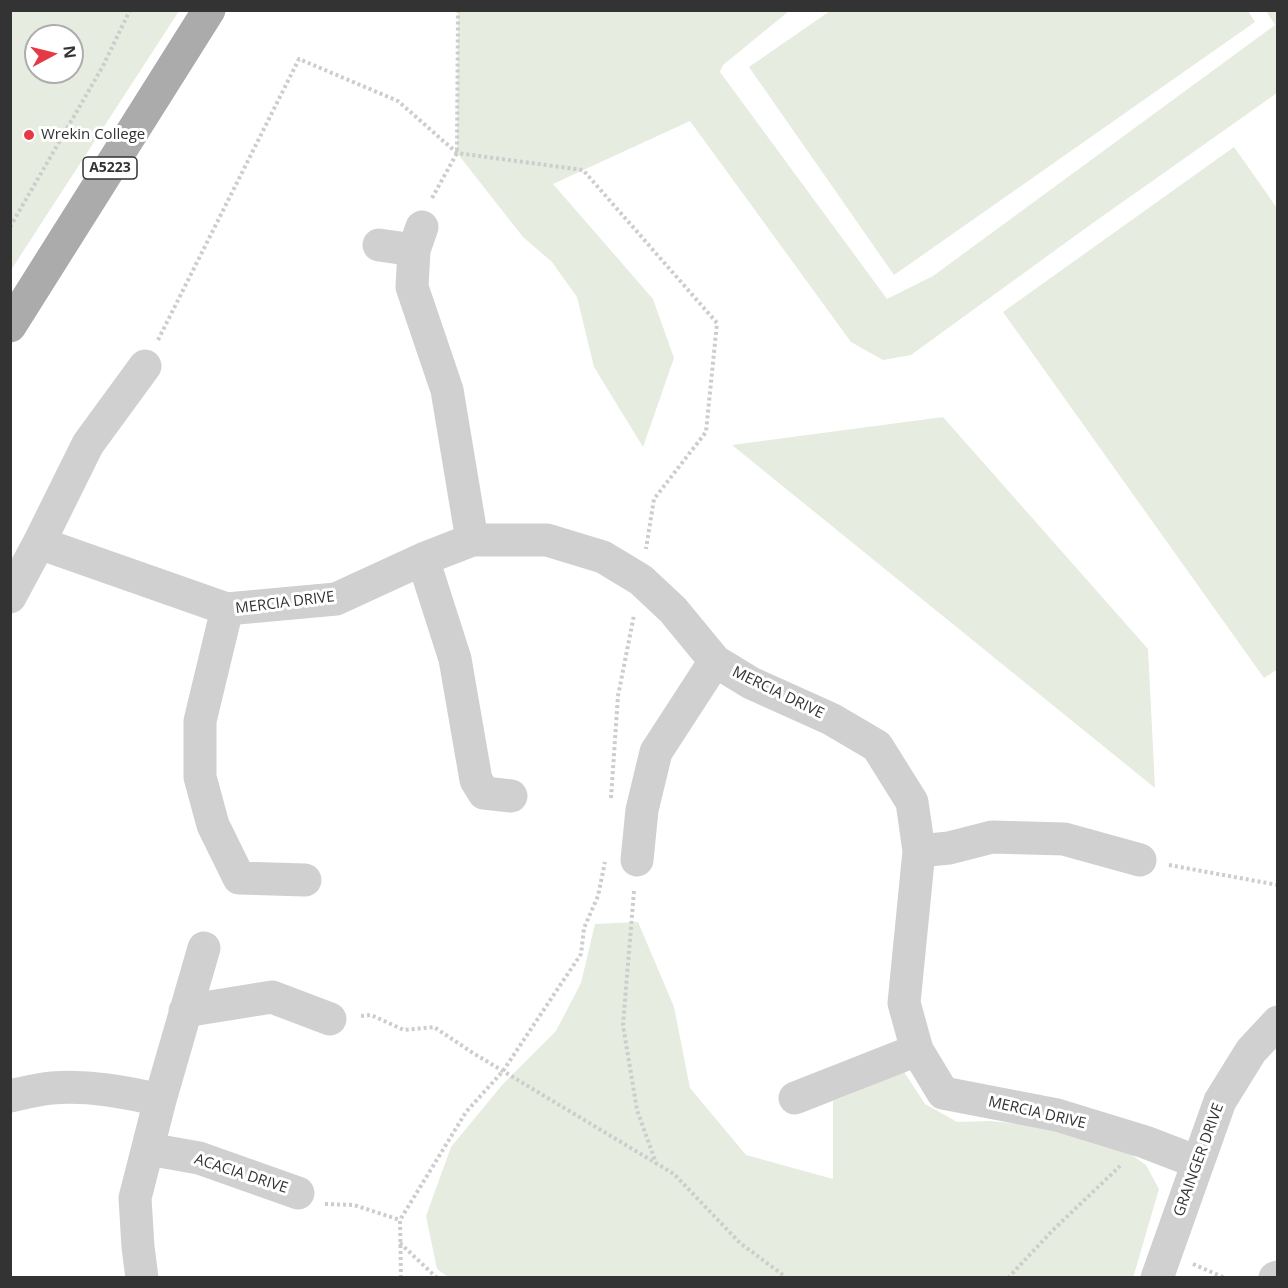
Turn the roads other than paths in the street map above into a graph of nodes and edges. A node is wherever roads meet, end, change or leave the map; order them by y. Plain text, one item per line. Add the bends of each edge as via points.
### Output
1 (209, 10) edge
2 (379, 244) dead end
3 (10, 326) edge
4 (144, 366) road end
5 (472, 540) junction
6 (39, 543) junction
7 (423, 559) junction
8 (10, 597) edge
9 (227, 609) junction
10 (715, 661) junction
11 (511, 795) dead end
12 (919, 850) junction
13 (622, 856) road end
14 (1140, 860) road end
15 (305, 880) dead end
16 (204, 948) dead end
17 (185, 1011) junction
18 (330, 1019) road end
19 (1278, 1022) edge
20 (917, 1050) junction
21 (10, 1096) edge
22 (795, 1098) dead end
23 (160, 1100) junction
24 (148, 1149) junction
25 (1197, 1162) junction
26 (298, 1193) road end
27 (142, 1278) edge
28 (1157, 1278) edge

1 - 3 main road, A5223
2 - 5 street via 418,239 412,287 447,390
4 - 6 street via 87,444
5 - 7 street, MERCIA DRIVE
5 - 10 street, MERCIA DRIVE via 547,540 603,557 641,580 673,610
6 - 8 street
6 - 9 street, MERCIA DRIVE
7 - 9 street, MERCIA DRIVE via 336,599
7 - 11 street via 455,659 476,780 484,793
9 - 15 street via 200,721 200,777 213,825 238,878
10 - 12 street, MERCIA DRIVE via 877,746 912,802
10 - 13 street via 656,752 642,810
12 - 14 street via 949,848 992,837 1064,839
12 - 20 street, MERCIA DRIVE via 904,1003
16 - 17 street
17 - 18 street via 272,998
17 - 23 street
19 - 25 street, GRAINGER DRIVE via 1251,1051 1220,1101
20 - 22 street
20 - 25 street, MERCIA DRIVE via 943,1093 1058,1115
21 - 23 street via 52,1088 83,1088
23 - 24 street
24 - 26 street, ACACIA DRIVE via 199,1158
24 - 27 street via 135,1198
25 - 28 street, GRAINGER DRIVE

